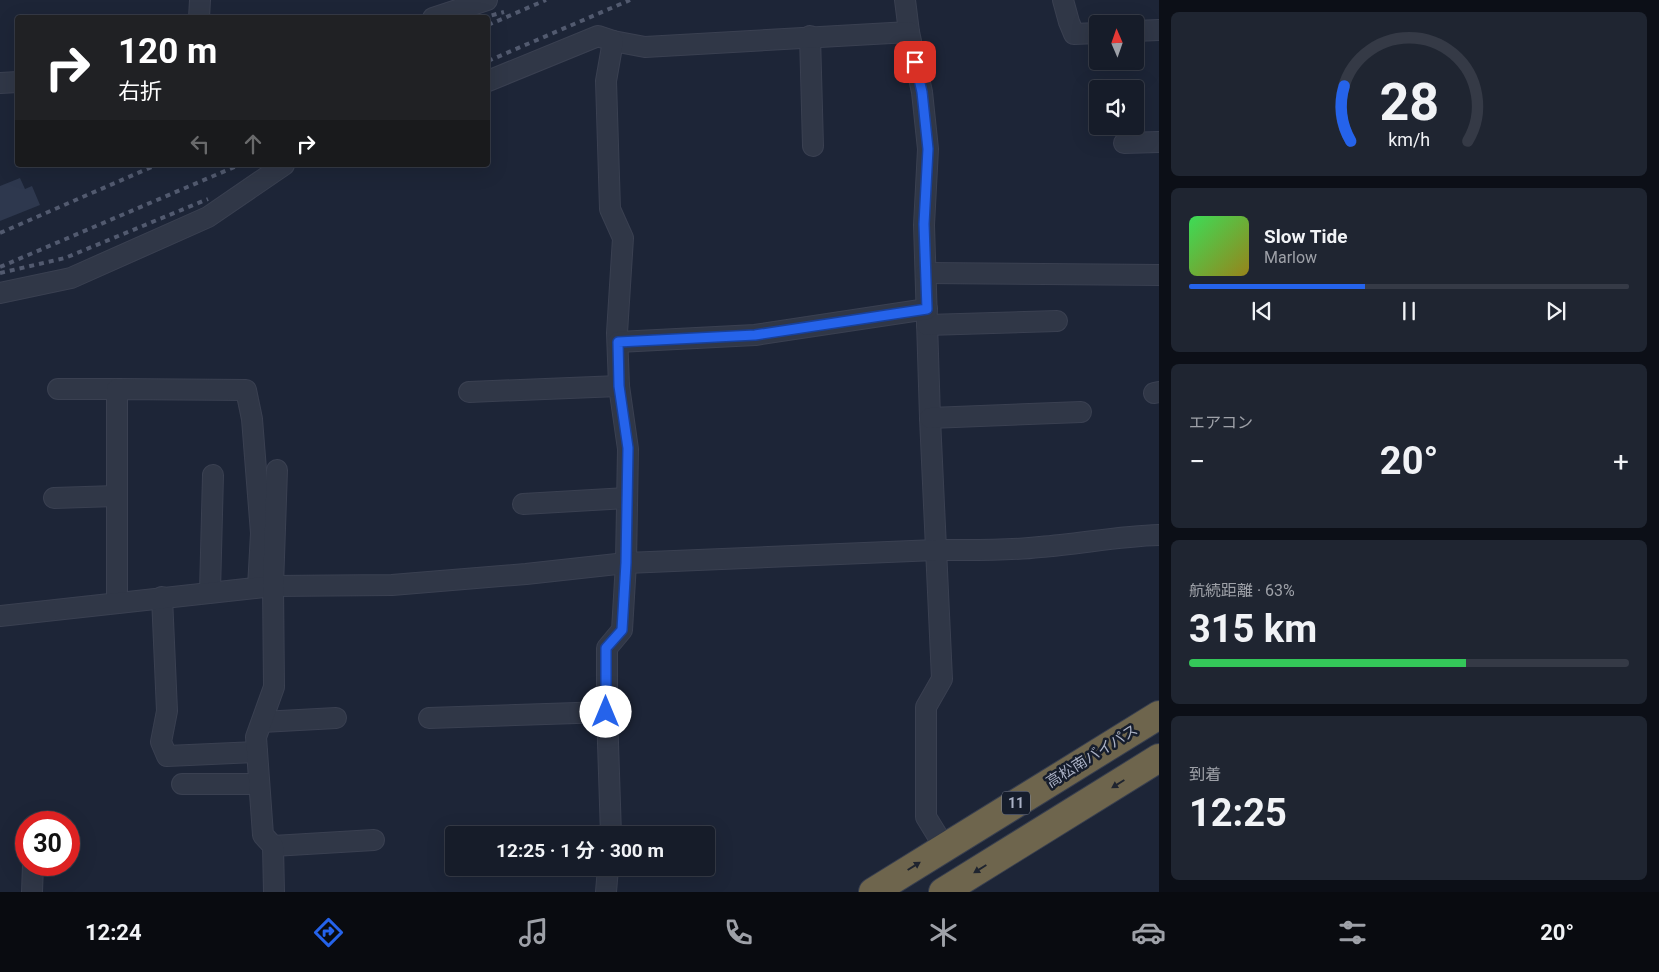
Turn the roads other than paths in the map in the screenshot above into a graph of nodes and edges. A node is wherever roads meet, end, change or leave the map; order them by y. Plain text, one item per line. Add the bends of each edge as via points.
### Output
1 (200, 0) edge
2 (487, 0) edge
3 (905, 0) edge
4 (1063, 0) edge
5 (199, 15) edge
6 (442, 15) edge
7 (1159, 30) edge
8 (1144, 31) edge
9 (909, 32) junction
10 (1089, 33) edge
11 (810, 36) junction
12 (614, 41) junction
13 (490, 80) edge
14 (15, 82) edge
15 (0, 83) edge
16 (1159, 142) edge
17 (1124, 143) dead end
18 (812, 146) dead end
19 (281, 167) edge
20 (926, 273) junction
21 (1159, 275) edge
22 (0, 293) edge
23 (927, 317) junction
24 (1057, 321) dead end
25 (618, 342) junction
26 (619, 386) junction
27 (58, 389) dead end
28 (117, 389) junction
29 (469, 392) dead end
30 (1081, 412) dead end
31 (930, 418) junction
32 (277, 470) dead end
33 (213, 475) dead end
34 (116, 496) junction
35 (54, 498) dead end
36 (627, 498) junction
37 (523, 504) dead end
38 (1159, 535) edge
39 (936, 550) junction
40 (626, 563) junction
41 (265, 587) junction
42 (210, 592) junction
43 (162, 598) junction
44 (116, 602) junction
45 (0, 616) edge
46 (606, 712) junction
47 (1159, 714) edge
48 (336, 718) dead end
49 (428, 718) dead end
50 (262, 722) junction
51 (258, 752) junction
52 (1159, 758) edge
53 (182, 784) dead end
54 (259, 784) junction
55 (611, 826) edge
56 (374, 840) dead end
57 (273, 846) junction
58 (944, 848) junction
59 (33, 876) edge
60 (607, 876) edge
61 (32, 892) edge
62 (274, 892) edge
63 (606, 892) edge
64 (873, 892) edge
65 (943, 892) edge

1 - 5 street
2 - 6 street
3 - 9 street
4 - 10 street via 1074,34
7 - 8 street
9 - 11 street
9 - 20 street via 922,92 928,149 924,224
11 - 12 street via 645,47
11 - 18 street
12 - 13 street via 598,36
12 - 25 street via 606,81 610,209 623,238
14 - 15 street
16 - 17 street
19 - 22 street via 208,217 71,278
20 - 21 street
20 - 23 street
23 - 24 street
23 - 25 street via 755,335
23 - 31 street
25 - 26 street
26 - 29 street
26 - 36 street via 628,448
27 - 28 street
28 - 34 street
28 - 41 street via 246,390 252,419
30 - 31 street
31 - 39 street
32 - 41 street
33 - 42 street
34 - 35 street
34 - 44 street
36 - 37 street
36 - 40 street
38 - 39 street via 1134,535 1040,548
39 - 40 street
39 - 58 street via 942,679 926,707 926,817
40 - 41 street via 392,585
40 - 46 street via 622,630 606,648
41 - 42 street
41 - 50 street via 274,687
42 - 43 street
43 - 44 street
43 - 51 street via 167,711 161,742 167,756
44 - 45 street
46 - 49 street
46 - 55 street
47 - 58 highway, 高松南バイパス / 11
48 - 50 street
50 - 51 street via 256,737
51 - 54 street
52 -> 65 highway, 11
53 - 54 street
54 - 57 street via 263,835
56 - 57 street
57 - 62 street
64 -> 58 highway, 高松南バイパス / 11
59 - 61 street
60 - 63 street

